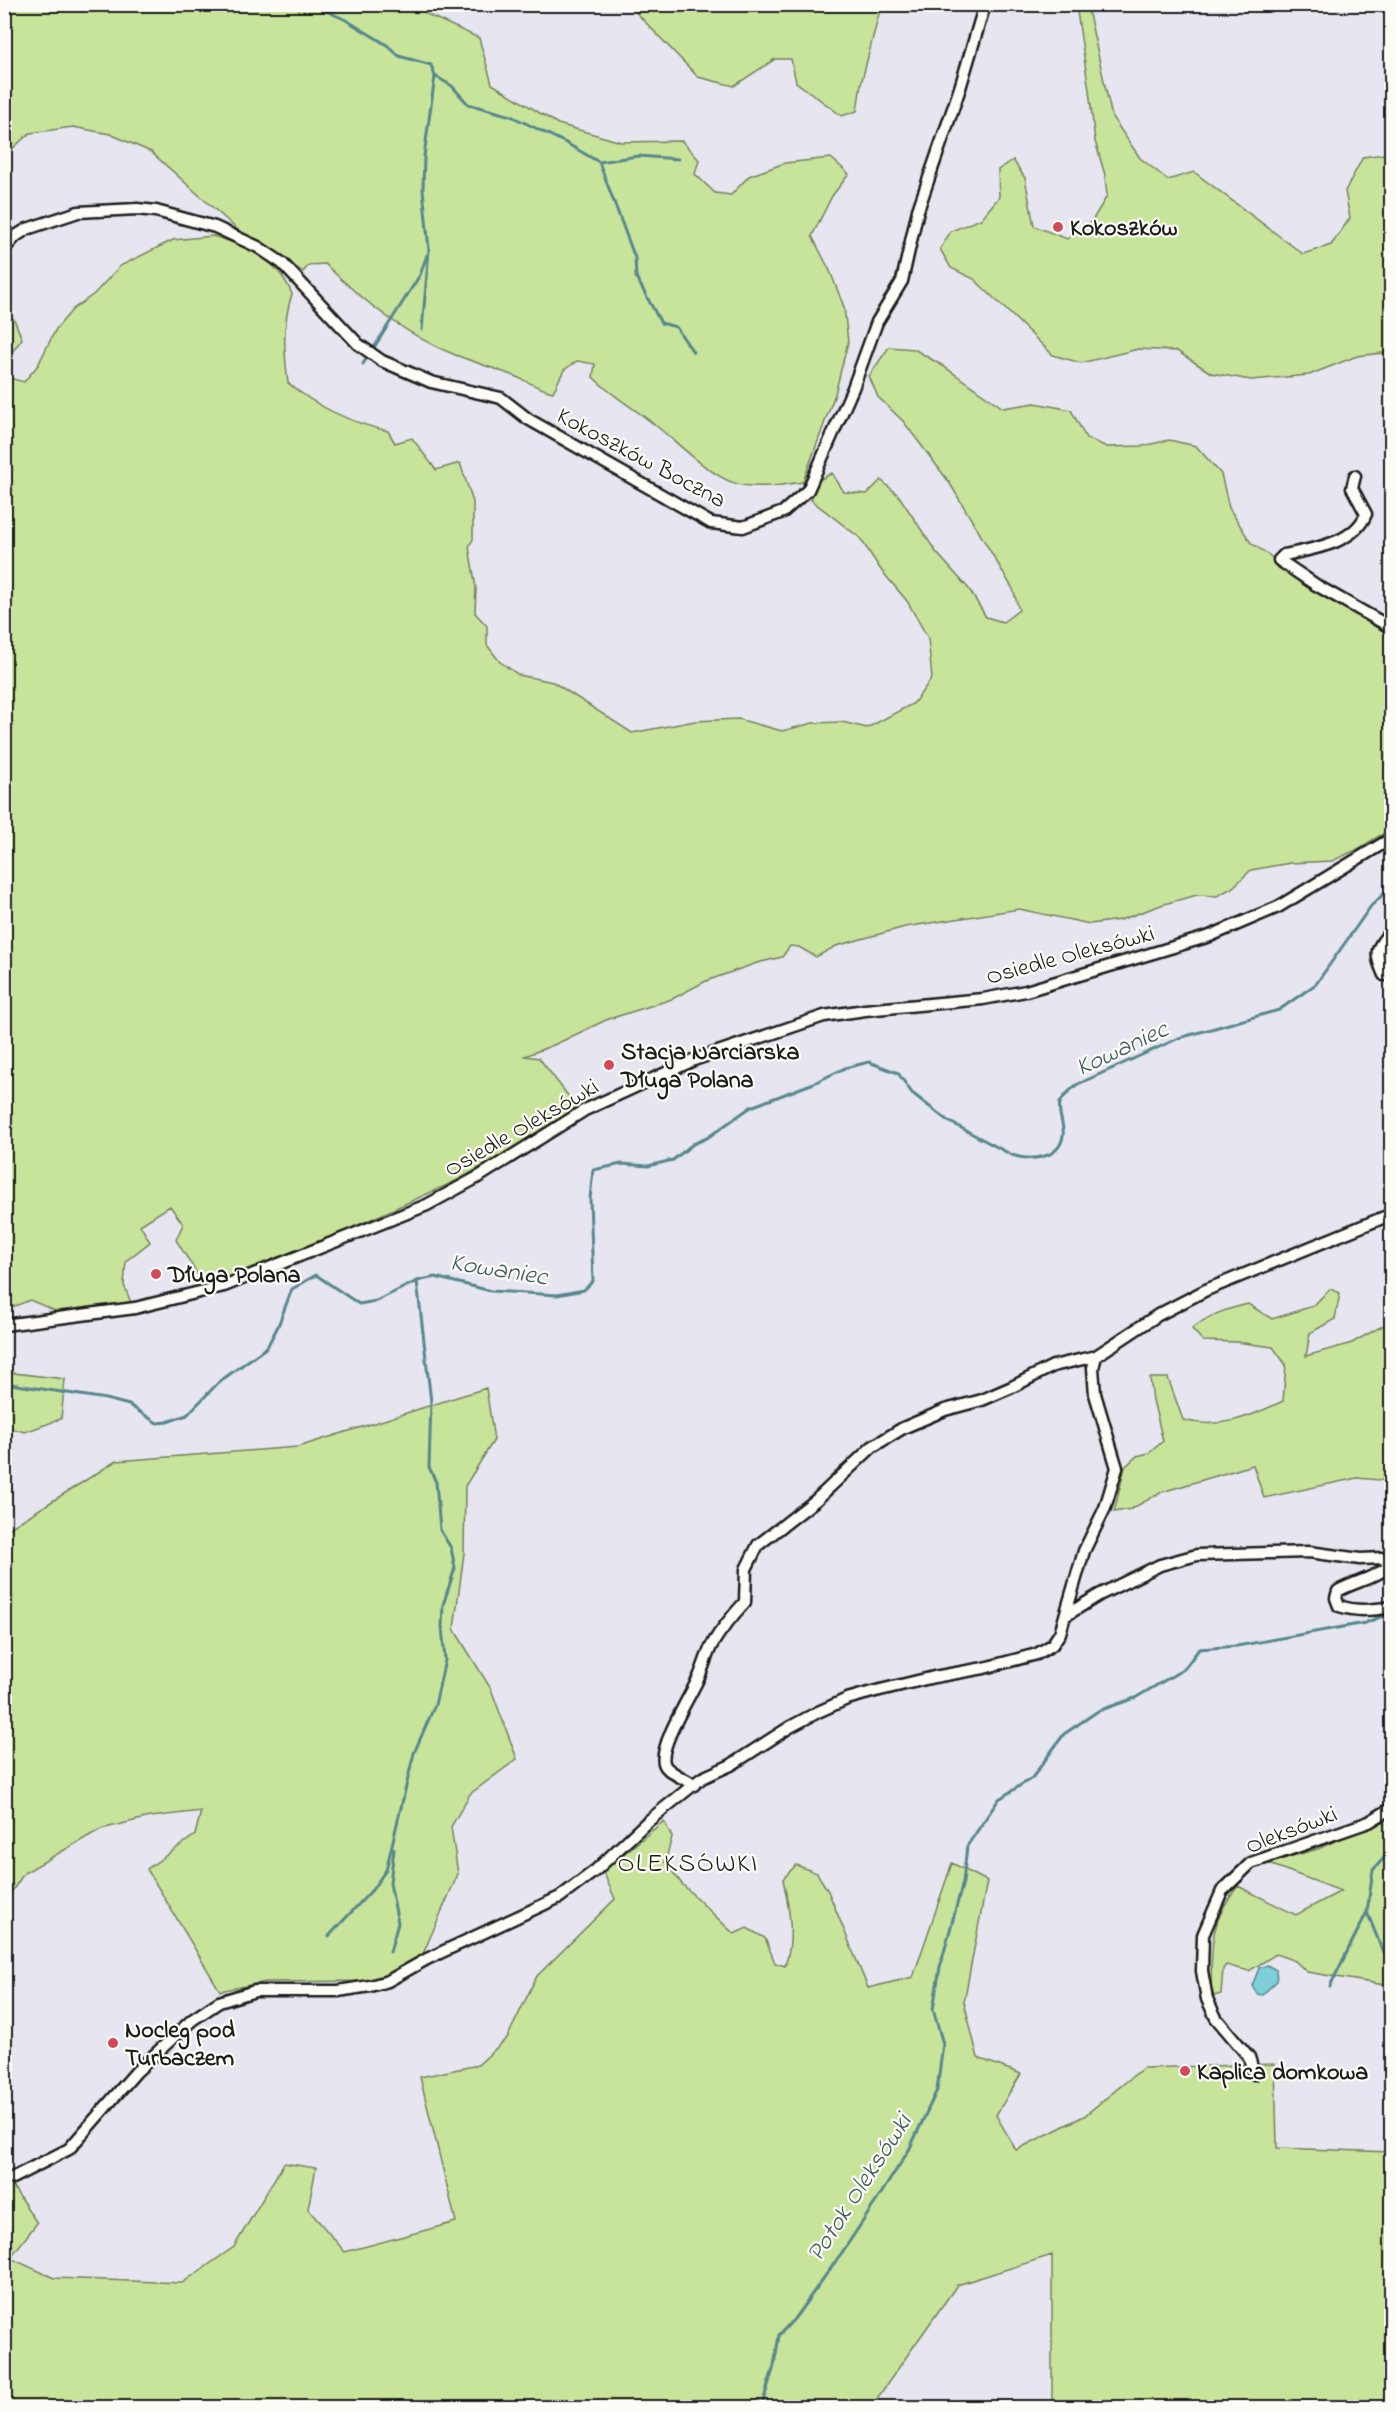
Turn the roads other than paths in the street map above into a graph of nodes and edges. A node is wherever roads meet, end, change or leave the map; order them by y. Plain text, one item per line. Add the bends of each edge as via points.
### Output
1 (985, 4) edge
2 (4, 249) edge
3 (1355, 476) dead end
4 (1392, 628) edge
5 (1392, 838) edge
6 (1392, 930) edge
7 (1384, 975) dead end
8 (1392, 1214) edge
9 (4, 1325) edge
10 (1096, 1356) junction
11 (1388, 1608) edge
12 (1065, 1616) junction
13 (694, 1785) junction
14 (1392, 1808) edge
15 (1254, 2074) dead end
16 (12, 2178) dead end

1 - 2 street, Kokoszków Boczna via 918,210 902,281 877,322 808,490 783,512 743,527 711,524 537,425 501,398 431,382 382,361 358,344 282,263 215,227 156,211 78,212 27,229
3 - 4 street via 1352,488 1366,514 1358,527 1330,544 1284,555 1279,560
5 - 9 street, Osiedle Oleksówki via 1278,907 1210,936 1026,991 824,1016 694,1060 585,1110 427,1205 224,1286 135,1308
6 - 7 street via 1378,947 1376,957
8 - 10 street via 1206,1290 1158,1315
10 - 12 street via 1095,1394 1117,1468 1105,1508 1084,1551
10 - 13 street via 1053,1366 1012,1388 903,1428 872,1447 816,1500 758,1545 746,1569 745,1602 712,1644 666,1747 663,1762 667,1769
11 - 12 street via 1350,1610 1339,1606 1336,1599 1338,1591 1387,1568 1383,1558 1309,1552 1197,1555 1160,1565
12 - 13 street via 1052,1645 1037,1654 847,1699 790,1727
13 - 16 street via 560,1897 388,1981 338,1990 255,1991 219,2002 192,2020 136,2072 69,2149
14 - 15 street, Oleksówki via 1369,1822 1251,1863 1222,1891 1203,1935 1202,1971 1207,1999 1216,2018 1249,2057

